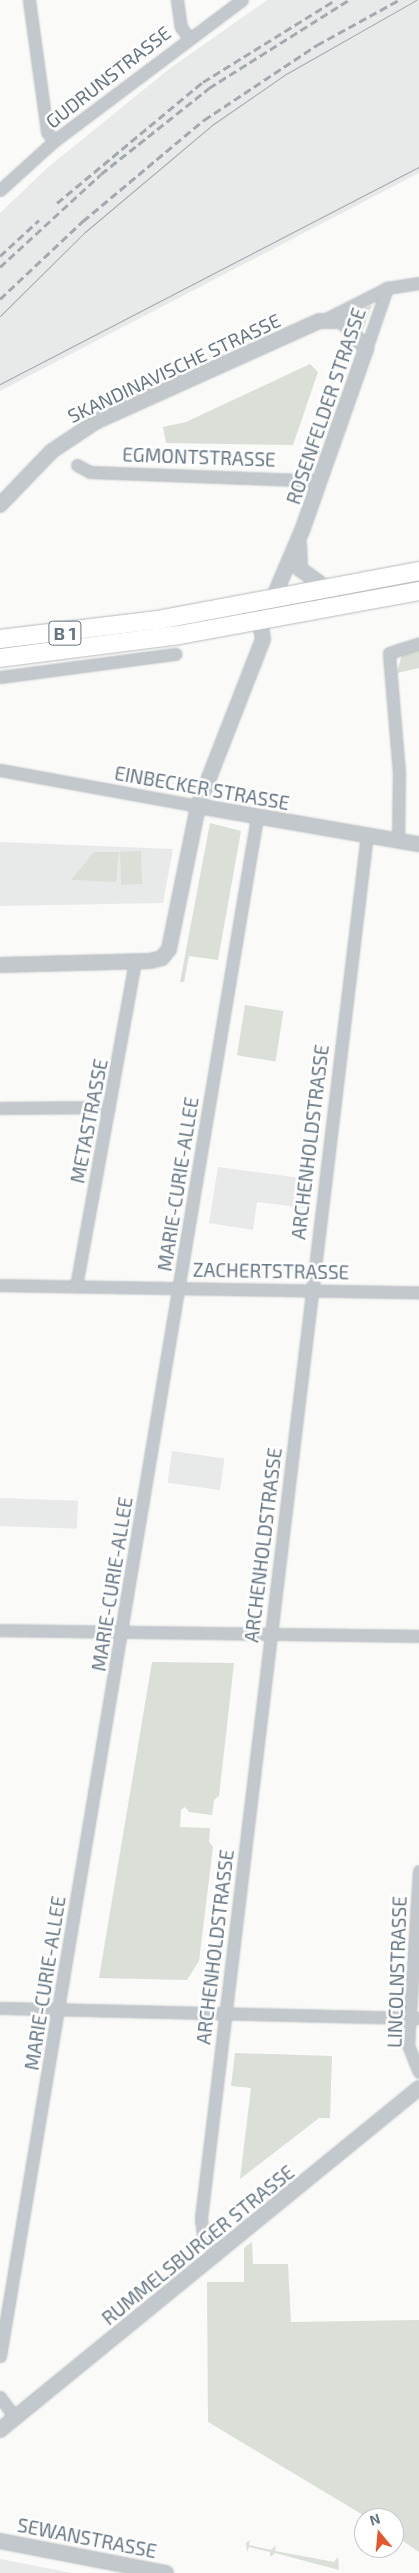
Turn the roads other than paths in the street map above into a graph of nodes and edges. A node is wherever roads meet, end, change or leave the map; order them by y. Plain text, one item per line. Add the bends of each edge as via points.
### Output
1 (29, 0) edge
2 (177, 0) edge
3 (242, 0) edge
4 (188, 37) junction
5 (54, 141) junction
6 (0, 190) edge
7 (419, 283) edge
8 (387, 288) junction
9 (328, 318) junction
10 (366, 349) junction
11 (77, 465) dead end
12 (320, 481) junction
13 (0, 505) edge
14 (300, 536) junction
15 (419, 571) edge
16 (328, 589) junction
17 (419, 592) edge
18 (272, 601) junction
19 (260, 622) junction
20 (0, 639) edge
21 (419, 643) edge
22 (175, 654) dead end
23 (0, 658) edge
24 (0, 676) edge
25 (0, 770) edge
26 (198, 806) junction
27 (257, 816) junction
28 (367, 835) junction
29 (398, 841) junction
30 (419, 844) edge
31 (135, 962) junction
32 (0, 965) edge
33 (109, 1107) junction
34 (0, 1108) edge
35 (0, 1285) edge
36 (76, 1286) junction
37 (178, 1288) junction
38 (310, 1289) junction
39 (419, 1292) edge
40 (0, 1630) edge
41 (121, 1632) junction
42 (270, 1634) junction
43 (419, 1636) edge
44 (419, 1871) edge
45 (0, 2008) edge
46 (59, 2009) junction
47 (225, 2013) junction
48 (414, 2018) edge
49 (419, 2072) edge
50 (419, 2088) edge
51 (216, 2255) junction
52 (0, 2356) edge
53 (0, 2397) edge
54 (15, 2418) junction
55 (0, 2430) edge
56 (0, 2541) edge
57 (140, 2570) edge
58 (166, 2573) edge

1 - 5 street via 47,132
2 - 4 street via 181,27
3 - 4 street, GUDRUNSTRASSE
4 - 5 street, GUDRUNSTRASSE
5 - 6 street, GUDRUNSTRASSE
7 - 8 street, SKANDINAVISCHE STRASSE
8 - 9 street, SKANDINAVISCHE STRASSE
8 - 10 street, ROSENFELDER STRASSE
9 - 10 street via 352,328
9 - 13 street, SKANDINAVISCHE STRASSE via 68,437
10 - 12 street, ROSENFELDER STRASSE
11 - 12 street, EGMONTSTRASSE via 90,472
12 - 14 street, ROSENFELDER STRASSE
14 - 16 street, ROSENFELDER STRASSE via 300,569
14 - 18 street, ROSENFELDER STRASSE
15 - 16 main road, B 1
16 - 18 main road, B 1
17 - 19 main road, B 1
18 - 20 main road, B 1 via 158,620
19 - 23 main road, B 1
19 - 26 street via 263,639
21 - 29 street via 389,653 399,773
22 - 24 street
25 - 26 street, EINBECKER STRASSE
26 - 27 street, EINBECKER STRASSE
26 - 31 street via 169,949 162,958
27 - 28 street, EINBECKER STRASSE
27 - 37 street, MARIE-CURIE-ALLEE
28 - 29 street, EINBECKER STRASSE
28 - 38 street, ARCHENHOLDSTRASSE
29 - 30 street, EINBECKER STRASSE
31 - 32 street
31 - 33 street, METASTRASSE
33 - 34 street
33 - 36 street, METASTRASSE
35 - 36 street, ZACHERTSTRASSE
36 - 37 street, ZACHERTSTRASSE
37 - 38 street, ZACHERTSTRASSE
37 - 41 street, MARIE-CURIE-ALLEE
38 - 39 street, ZACHERTSTRASSE
38 - 42 street, ARCHENHOLDSTRASSE
40 - 41 street
41 - 42 street
41 - 46 street, MARIE-CURIE-ALLEE
42 - 43 street
42 - 47 street, ARCHENHOLDSTRASSE
44 - 48 street, LINCOLNSTRASSE
45 - 46 street
46 - 47 street
46 - 52 street, MARIE-CURIE-ALLEE
47 - 48 street
47 - 51 street, ARCHENHOLDSTRASSE via 201,2218 203,2235
48 - 49 street, LINCOLNSTRASSE via 408,2045
50 - 51 street, RUMMELSBURGER STRASSE
51 - 54 street, RUMMELSBURGER STRASSE
53 - 54 street
54 - 55 street, RUMMELSBURGER STRASSE
56 - 57 street, SEWANSTRASSE
57 - 58 street, SEWANSTRASSE

